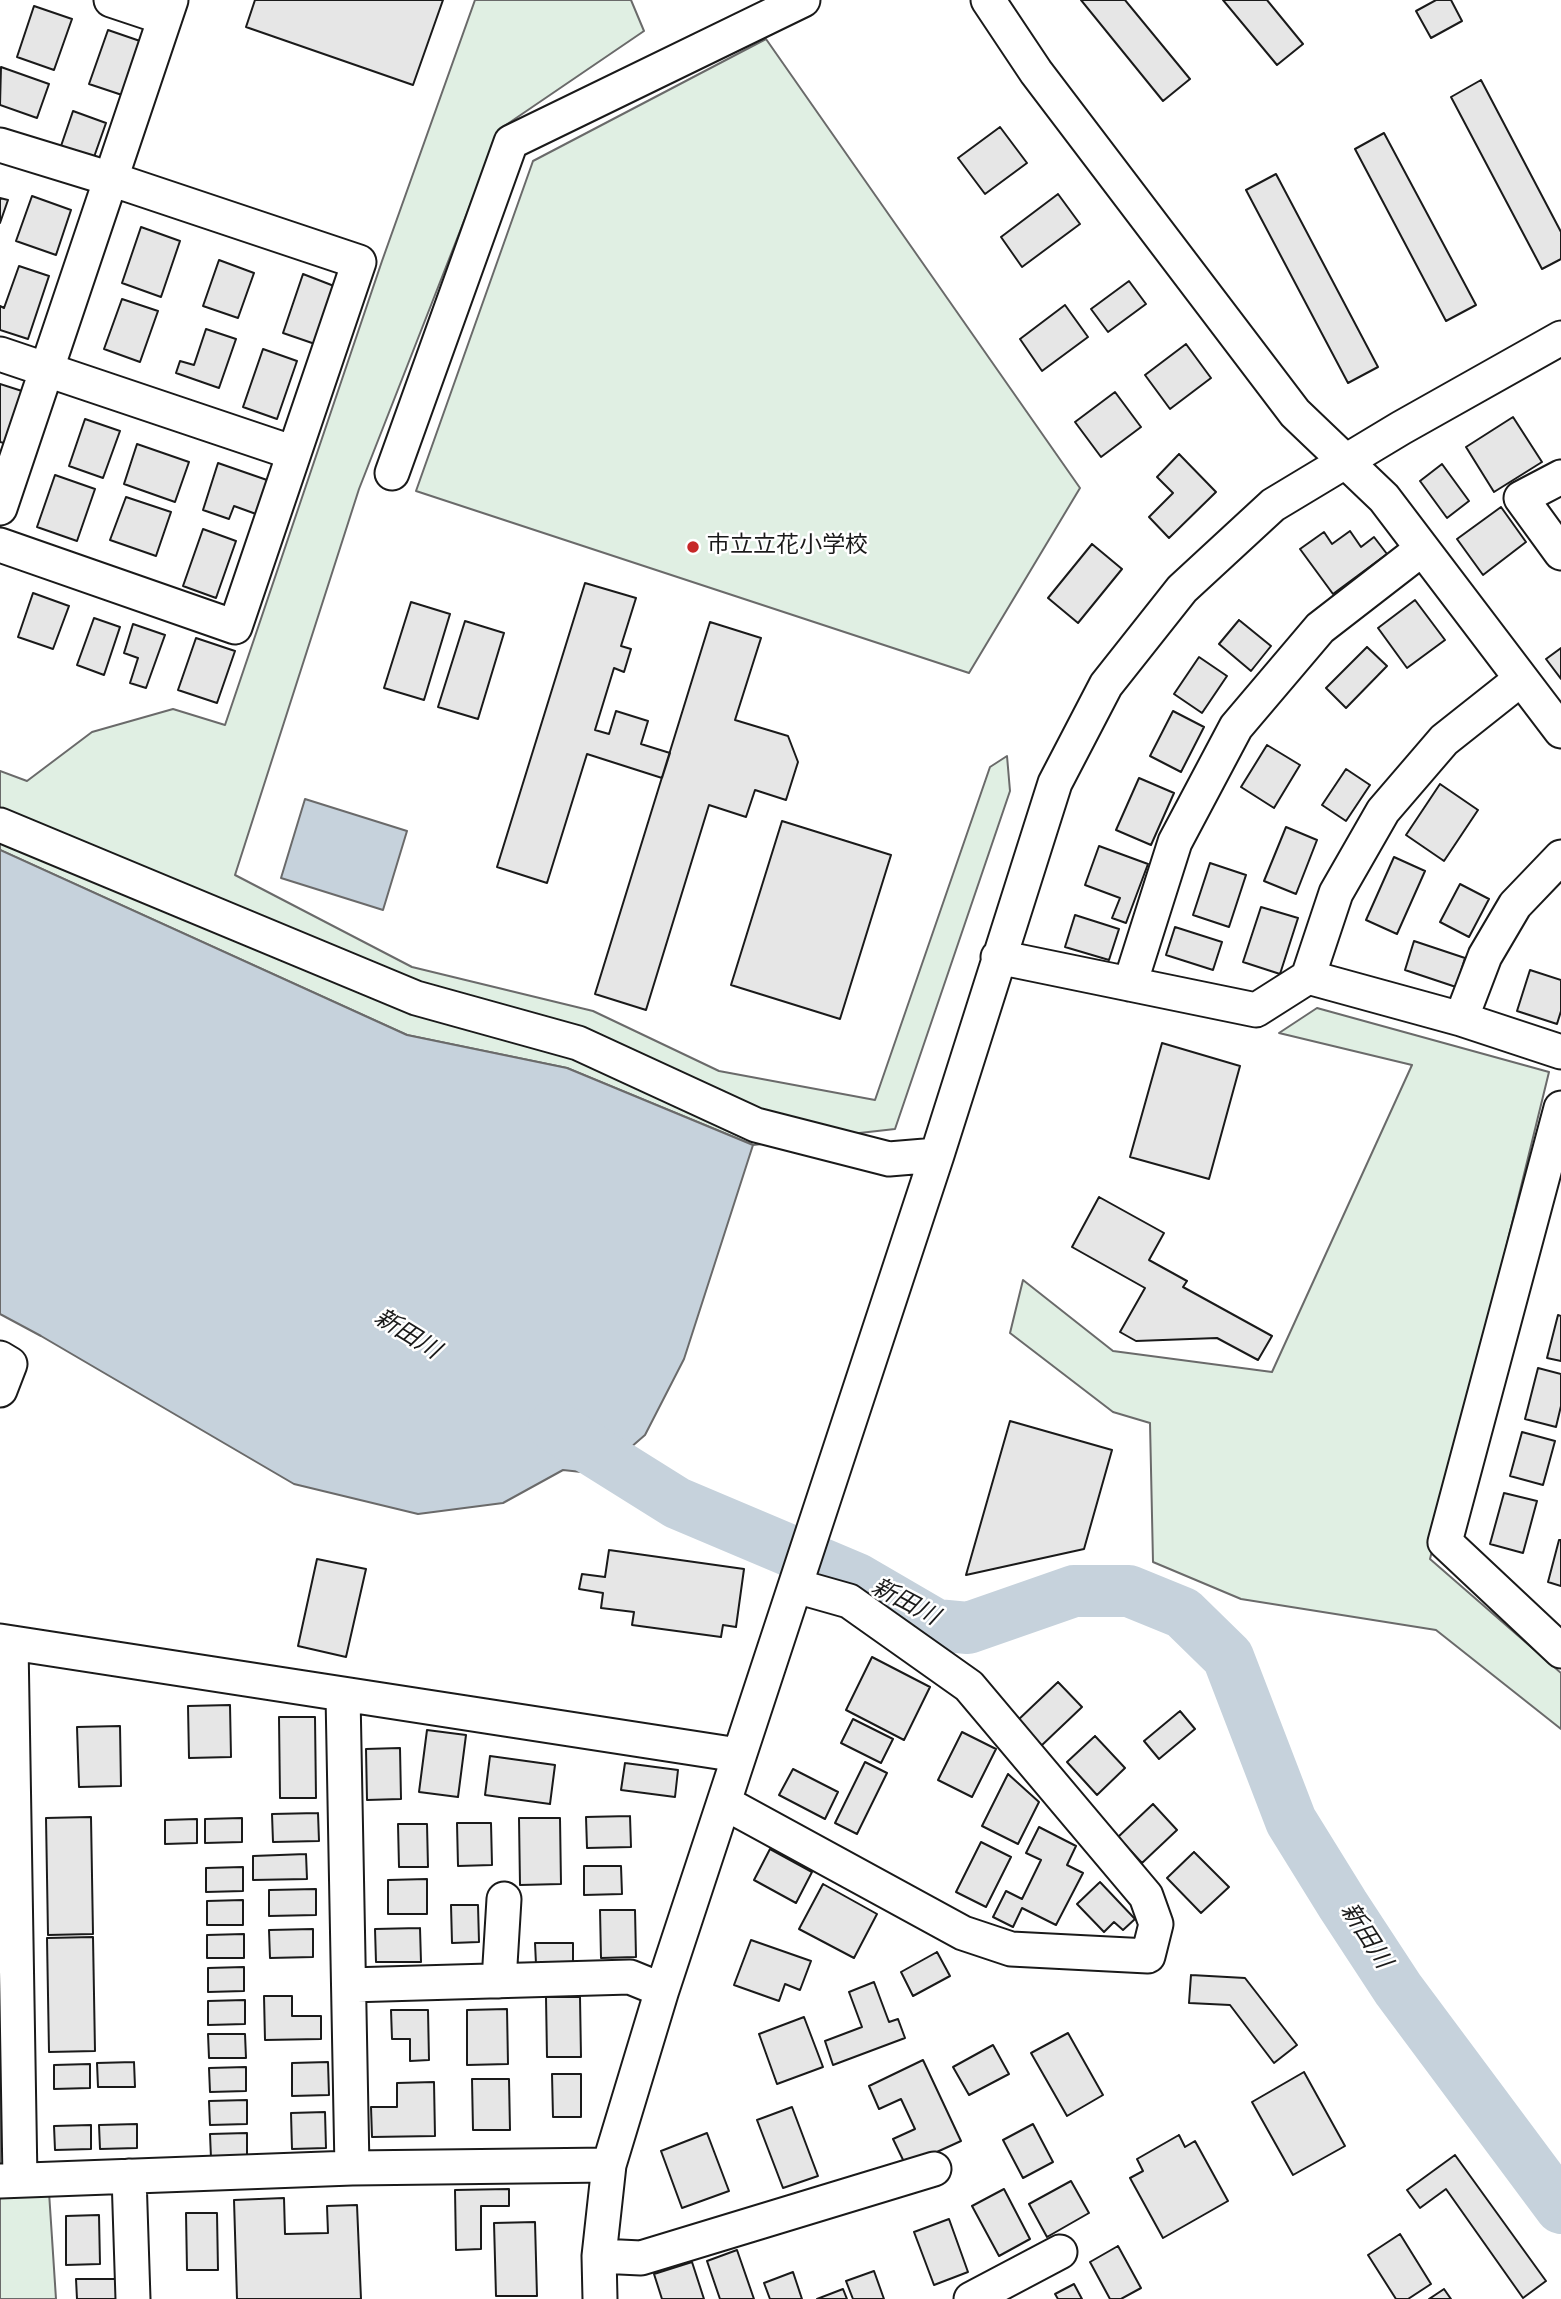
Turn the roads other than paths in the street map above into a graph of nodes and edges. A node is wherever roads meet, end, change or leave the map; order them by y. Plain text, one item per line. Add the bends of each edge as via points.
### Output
1 (111, 0) edge
2 (803, 0) edge
3 (988, 0) edge
4 (168, 9) edge
5 (0, 145) edge
6 (111, 179) junction
7 (1561, 338) edge
8 (0, 355) edge
9 (47, 369) junction
10 (294, 453) junction
11 (1346, 462) junction
12 (392, 473) dead end
13 (1561, 477) edge
14 (0, 508) edge
15 (0, 545) edge
16 (1422, 549) junction
17 (1561, 553) edge
18 (1521, 679) junction
19 (1561, 731) edge
20 (0, 825) edge
21 (1561, 857) edge
22 (998, 957) junction
23 (1308, 977) junction
24 (1130, 984) junction
25 (1461, 1019) junction
26 (1561, 1052) edge
27 (1561, 1108) edge
28 (937, 1155) junction
29 (0, 1359) edge
30 (0, 1390) edge
31 (796, 1586) junction
32 (6, 1642) edge
33 (1561, 1651) edge
34 (343, 1695) junction
35 (738, 1755) junction
36 (725, 1803) junction
37 (8, 1835) edge
38 (503, 1899) dead end
39 (499, 1981) junction
40 (349, 1985) junction
41 (662, 1990) junction
42 (9, 2004) edge
43 (609, 2165) junction
44 (352, 2168) junction
45 (934, 2169) dead end
46 (129, 2176) junction
47 (10, 2181) edge
48 (1060, 2252) dead end
49 (599, 2256) junction
50 (133, 2299) edge
51 (600, 2299) edge
52 (971, 2299) edge

1 - 4 street
2 - 12 street via 511,142
3 - 11 street via 1036,72 1295,413
4 - 6 street
5 - 6 street
6 - 9 street
6 - 10 street via 359,262
7 - 11 street
8 - 9 street
9 - 10 street
9 - 14 street
10 - 15 street via 235,627
11 - 16 street via 1384,498
11 - 22 street via 1273,505 1182,589 1106,685 1055,783
13 - 17 street via 1521,498
16 - 18 street
16 - 24 street via 1320,628 1236,727 1175,842
18 - 19 street
18 - 23 street via 1444,740 1383,811 1336,893
20 - 28 street via 416,998 578,1043 756,1125 888,1159
21 - 25 street via 1515,905 1485,956
22 - 24 street
22 - 28 street
23 - 24 street via 1256,1010
23 - 25 street
25 - 26 street
27 - 33 street via 1445,1542
28 - 31 street
29 - 30 street via 10,1364
31 - 35 street
31 - 36 street via 849,1601 969,1686 1146,1896 1156,1924 1148,1956 1011,1949 963,1933
32 - 34 street
32 - 37 street
34 - 35 street
34 - 40 street
35 - 36 street
36 - 41 street
37 - 42 street
38 - 39 street
39 - 40 street
39 - 41 street via 630,1977
40 - 44 street
41 - 43 street
42 - 47 street
43 - 44 street
43 - 49 street
44 - 46 street
45 - 49 street via 641,2258
46 - 47 street
46 - 50 street
48 - 52 street
49 - 51 street

